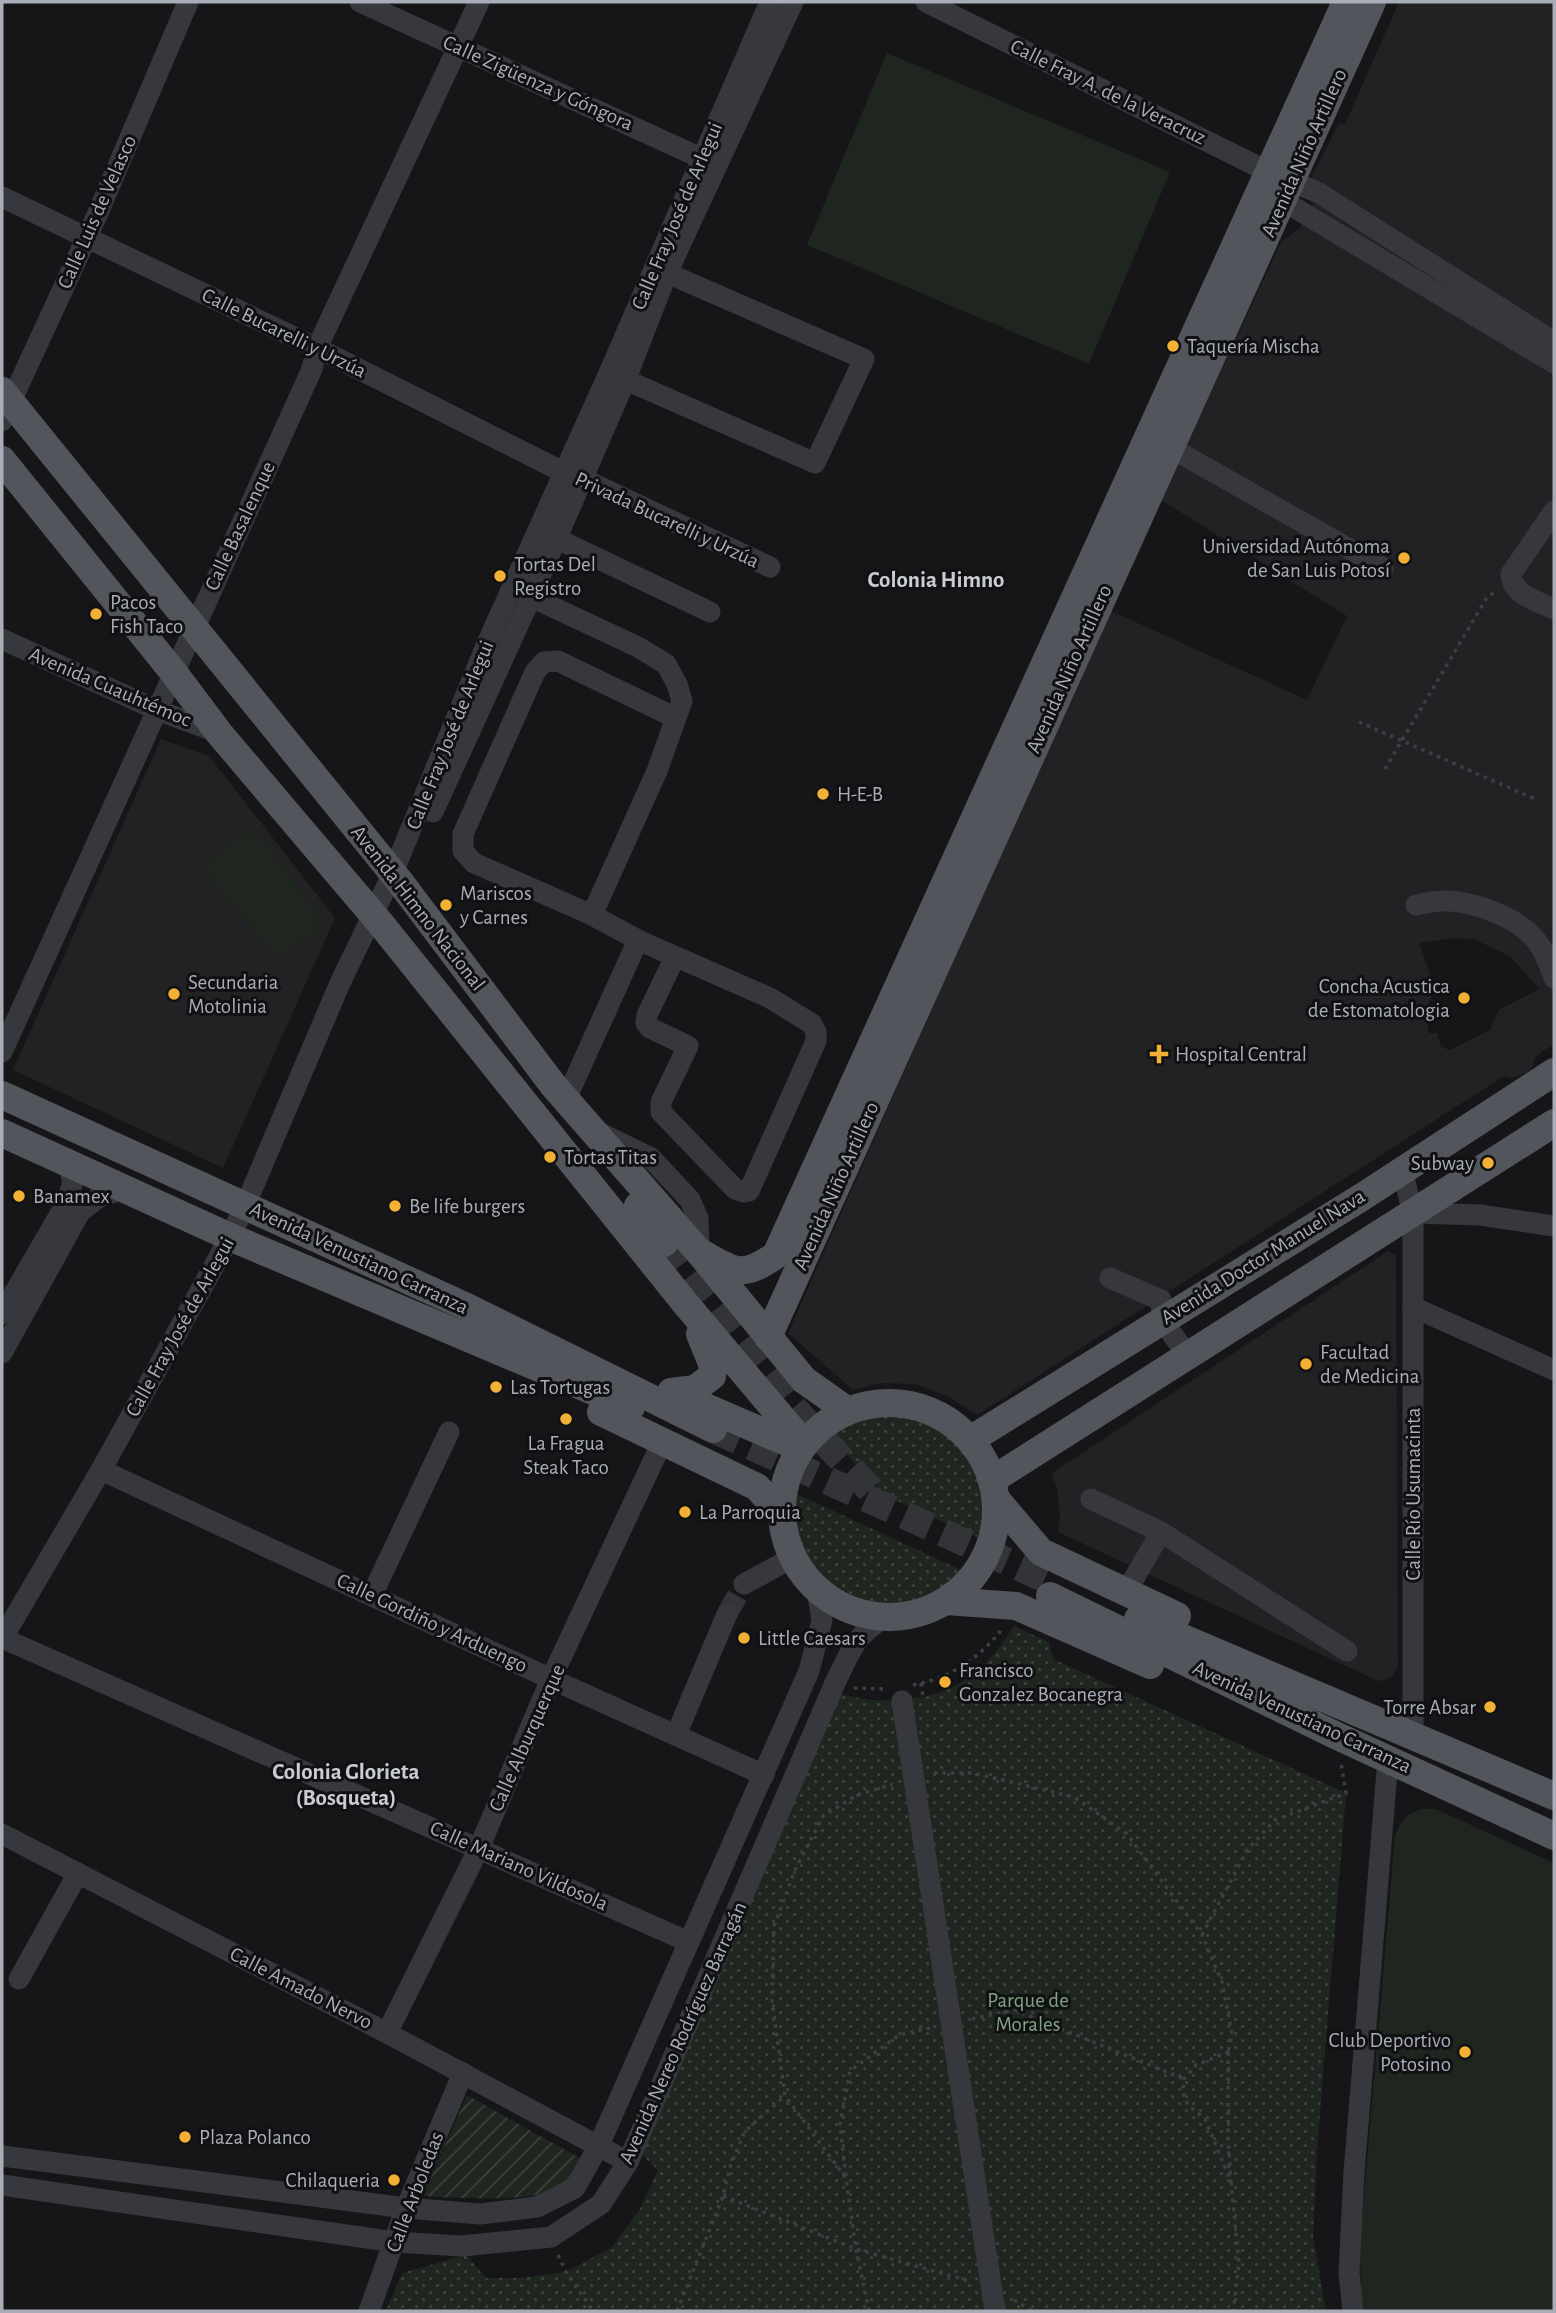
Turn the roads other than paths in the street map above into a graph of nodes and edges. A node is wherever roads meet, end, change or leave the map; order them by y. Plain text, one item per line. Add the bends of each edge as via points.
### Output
1 (188, 2) edge
2 (360, 2) edge
3 (479, 2) edge
4 (770, 2) edge
5 (793, 2) edge
6 (926, 2) edge
7 (1346, 2) edge
8 (1372, 2) edge
9 (458, 47) junction
10 (709, 161) junction
11 (1276, 186) junction
12 (2, 197) edge
13 (87, 237) junction
14 (667, 273) junction
15 (1466, 299) junction
16 (1554, 342) edge
17 (317, 348) junction
18 (1554, 363) edge
19 (617, 377) junction
20 (5, 404) edge
21 (1160, 441) junction
22 (2, 460) edge
23 (573, 475) junction
24 (1554, 511) edge
25 (555, 538) junction
26 (770, 567) dead end
27 (1383, 568) dead end
28 (531, 597) junction
29 (1554, 609) edge
30 (710, 612) dead end
31 (194, 627) junction
32 (2, 639) edge
33 (497, 646) junction
34 (174, 673) junction
35 (157, 710) junction
36 (676, 718) junction
37 (219, 733) junction
38 (457, 741) junction
39 (497, 759) junction
40 (976, 845) junction
41 (396, 878) junction
42 (1416, 905) dead end
43 (592, 915) junction
44 (376, 919) junction
45 (638, 940) junction
46 (675, 957) junction
47 (1554, 978) edge
48 (2, 1052) edge
49 (1554, 1072) edge
50 (560, 1092) junction
51 (2, 1095) edge
52 (1554, 1123) edge
53 (2, 1133) edge
54 (67, 1162) junction
55 (1402, 1170) junction
56 (124, 1189) junction
57 (245, 1206) junction
58 (1413, 1213) junction
59 (1554, 1226) edge
60 (230, 1237) junction
61 (664, 1243) tunnel mouth
62 (699, 1252) junction
63 (1110, 1278) dead end
64 (685, 1303) junction
65 (1413, 1307) junction
66 (470, 1308) junction
67 (2, 1314) edge
68 (1162, 1320) junction
69 (450, 1332) junction
70 (768, 1337) junction
71 (2, 1353) edge
72 (1188, 1356) junction
73 (1554, 1370) edge
74 (671, 1392) junction
75 (848, 1411) junction
76 (449, 1432) dead end
77 (663, 1440) junction
78 (970, 1440) junction
79 (802, 1446) junction
80 (101, 1470) junction
81 (994, 1490) junction
82 (1091, 1499) dead end
83 (782, 1515) junction
84 (1161, 1532) junction
85 (794, 1557) junction
86 (744, 1584) tunnel mouth
87 (817, 1591) junction
88 (1126, 1592) junction
89 (372, 1595) junction
90 (946, 1601) junction
91 (727, 1614) tunnel mouth
92 (886, 1617) junction
93 (2, 1639) edge
94 (1347, 1651) dead end
95 (551, 1679) junction
96 (899, 1692) road end
97 (1332, 1703) junction
98 (676, 1735) junction
99 (1335, 1735) junction
100 (1412, 1736) junction
101 (1388, 1759) junction
102 (764, 1775) junction
103 (1554, 1796) edge
104 (2, 1834) edge
105 (1554, 1836) edge
106 (479, 1848) junction
107 (78, 1873) junction
108 (689, 1942) junction
109 (19, 1979) dead end
110 (387, 2033) junction
111 (463, 2073) junction
112 (599, 2145) junction
113 (2, 2156) edge
114 (628, 2162) junction
115 (2, 2185) edge
116 (406, 2208) junction
117 (395, 2242) junction
118 (993, 2301) edge
119 (369, 2311) edge
120 (1353, 2311) edge

1 - 13 street, Calle Luis de Velasco
2 - 9 street, Calle Zigüenza y Góngora
3 - 9 street, Calle Basalenque
4 - 10 street, Calle Fray José de Arlegui
5 - 10 street, Calle Fray José de Arlegui
6 - 11 street, Calle Fray A. de la Veracruz
7 - 11 main road, Avenida Niño Artillero
8 - 11 main road, Avenida Niño Artillero
9 - 10 street, Calle Zigüenza y Góngora
9 - 17 street, Calle Basalenque
10 - 14 street, Calle Fray José de Arlegui
10 - 19 street, Calle Fray José de Arlegui
11 - 15 street, Calle Fray A. de la Veracruz
11 - 21 main road, Avenida Niño Artillero
12 - 13 street, Calle Bucarelli y Urzúa
13 - 17 street, Calle Bucarelli y Urzúa
13 - 20 street, Calle Luis de Velasco
14 - 19 street, Calle Fray José de Arlegui
14 - 19 street via 864,359 815,463
15 - 16 street
15 - 18 street
17 - 23 street, Calle Bucarelli y Urzúa
17 - 31 street, Calle Basalenque via 312,369
19 - 23 street, Calle Fray José de Arlegui
20 - 31 main road, Avenida Himno Nacional
21 - 27 street
21 - 40 main road, Avenida Niño Artillero
22 - 34 main road, Avenida Himno Nacional
23 - 25 street, Calle Fray José de Arlegui
23 - 26 street, Privada Bucarelli y Urzúa
23 - 33 street, Calle Fray José de Arlegui
24 - 29 street via 1511,574 1520,593
25 - 28 street, Calle Fray José de Arlegui
25 - 30 street
28 - 33 street, Calle Fray José de Arlegui
28 - 36 street via 666,664 682,701
31 - 34 street, Calle Basalenque
31 - 41 main road, Avenida Himno Nacional
32 - 35 street, Avenida Cuauhtémoc
33 - 38 street, Calle Fray José de Arlegui
34 - 35 street, Calle Basalenque
34 - 37 main road, Avenida Himno Nacional
35 - 37 street, Avenida Cuauhtémoc
35 - 48 street, Calle Basalenque
36 - 39 street via 558,661 544,662 535,672
36 - 43 street
37 - 44 main road, Avenida Himno Nacional
38 - 39 street
38 - 41 street, Calle Fray José de Arlegui
39 - 43 street via 463,834 463,851 474,863
40 - 62 main road, Avenida Niño Artillero via 776,1255 745,1271
40 - 70 main road, Avenida Niño Artillero
41 - 44 street, Calle Fray José de Arlegui
41 - 50 main road, Avenida Himno Nacional
42 - 47 street via 1446,900 1507,917 1533,937
43 - 45 street
44 - 57 street, Calle Fray José de Arlegui
44 - 64 main road, Avenida Himno Nacional
45 - 46 street
45 - 50 street
46 - 46 street via 770,999 812,1024 816,1032 749,1191 735,1189 661,1112 688,1046 646,1023
49 - 55 main road, Avenida Doctor Manuel Nava
50 - 61 main road
50 - 62 main road, Avenida Himno Nacional
51 - 57 main road, Avenida Venustiano Carranza
52 - 58 main road, Avenida Doctor Manuel Nava
53 - 54 main road, Avenida Venustiano Carranza
54 - 56 main road, Avenida Venustiano Carranza
54 - 67 street via 73,1181 67,1202
55 - 58 street, Calle Río Usumacinta
55 - 68 main road, Avenida Doctor Manuel Nava
56 - 60 main road, Avenida Venustiano Carranza
56 - 71 street via 99,1196 80,1212
57 - 60 street, Calle Fray José de Arlegui
57 - 66 main road, Avenida Venustiano Carranza
58 - 59 street via 1480,1215
58 - 65 street, Calle Río Usumacinta
58 - 72 main road, Avenida Doctor Manuel Nava
60 - 69 main road, Avenida Venustiano Carranza
60 - 80 street, Calle Fray José de Arlegui
62 - 70 main road, Avenida Himno Nacional
63 - 68 street via 1161,1300
64 - 74 main road via 713,1366 712,1376 695,1389
64 - 79 main road, Avenida Himno Nacional
65 - 73 street
65 - 100 street, Calle Río Usumacinta
66 - 69 main road, Avenida Venustiano Carranza via 710,1434
66 - 74 main road via 541,1331
68 - 72 street
68 - 78 main road, Avenida Doctor Manuel Nava
69 - 77 main road via 519,1374
70 - 75 main road, Avenida Himno Nacional via 804,1380
72 - 81 main road, Avenida Doctor Manuel Nava
74 - 79 main road
75 - 78 main road via 880,1403 914,1406 944,1419
75 - 79 main road via 824,1424
76 - 89 street
77 - 83 main road via 757,1487
77 - 95 street, Calle Alburquerque
78 - 81 main road
79 - 83 main road via 785,1480
80 - 89 street, Calle Gordiño y Arduengo
80 - 93 street, Calle Fray José de Arlegui
81 - 88 main road via 1041,1552
81 - 90 main road via 995,1529 985,1557 969,1582
82 - 84 street
83 - 85 main road
84 - 88 street
84 - 94 street
85 - 86 street
85 - 87 main road
87 - 92 main road via 856,1612
87 - 102 street, Avenida Nereo Rodríguez Barragán via 822,1620 809,1671
88 - 97 main road via 1279,1665
89 - 95 street, Calle Gordiño y Arduengo
90 - 92 main road via 916,1614
90 - 99 main road via 1016,1606 1256,1712
91 - 98 street
92 - 114 street, Avenida Nereo Rodríguez Barragán via 855,1641 835,1682
93 - 106 street, Calle Mariano Vildosola
95 - 98 street, Calle Gordiño y Arduengo
95 - 106 street, Calle Alburquerque
96 - 118 street
97 - 99 main road, Avenida Venustiano Carranza via 1054,1590
97 - 100 main road, Avenida Venustiano Carranza
98 - 102 street, Calle Gordiño y Arduengo
99 - 101 main road, Avenida Venustiano Carranza
100 - 103 main road, Avenida Venustiano Carranza
101 - 105 main road, Avenida Venustiano Carranza
101 - 120 street via 1354,2172 1349,2273
102 - 108 street, Avenida Nereo Rodríguez Barragán
104 - 107 street, Calle Amado Nervo
106 - 108 street, Calle Mariano Vildosola
106 - 110 street, Calle Alburquerque
107 - 109 street
107 - 110 street, Calle Amado Nervo
108 - 112 street, Avenida Nereo Rodríguez Barragán
110 - 111 street, Calle Amado Nervo
111 - 112 street, Calle Amado Nervo
111 - 116 street, Calle Arboledas
112 - 114 street, Calle Amado Nervo
112 - 116 street, Avenida Nereo Rodríguez Barragán via 575,2188 537,2207 480,2214
113 - 116 street, Avenida Nereo Rodríguez Barragán
114 - 117 street, Avenida Nereo Rodríguez Barragán via 601,2204 551,2237 462,2246
115 - 117 street, Avenida Nereo Rodríguez Barragán
116 - 117 street, Calle Arboledas
117 - 119 street, Calle Arboledas

